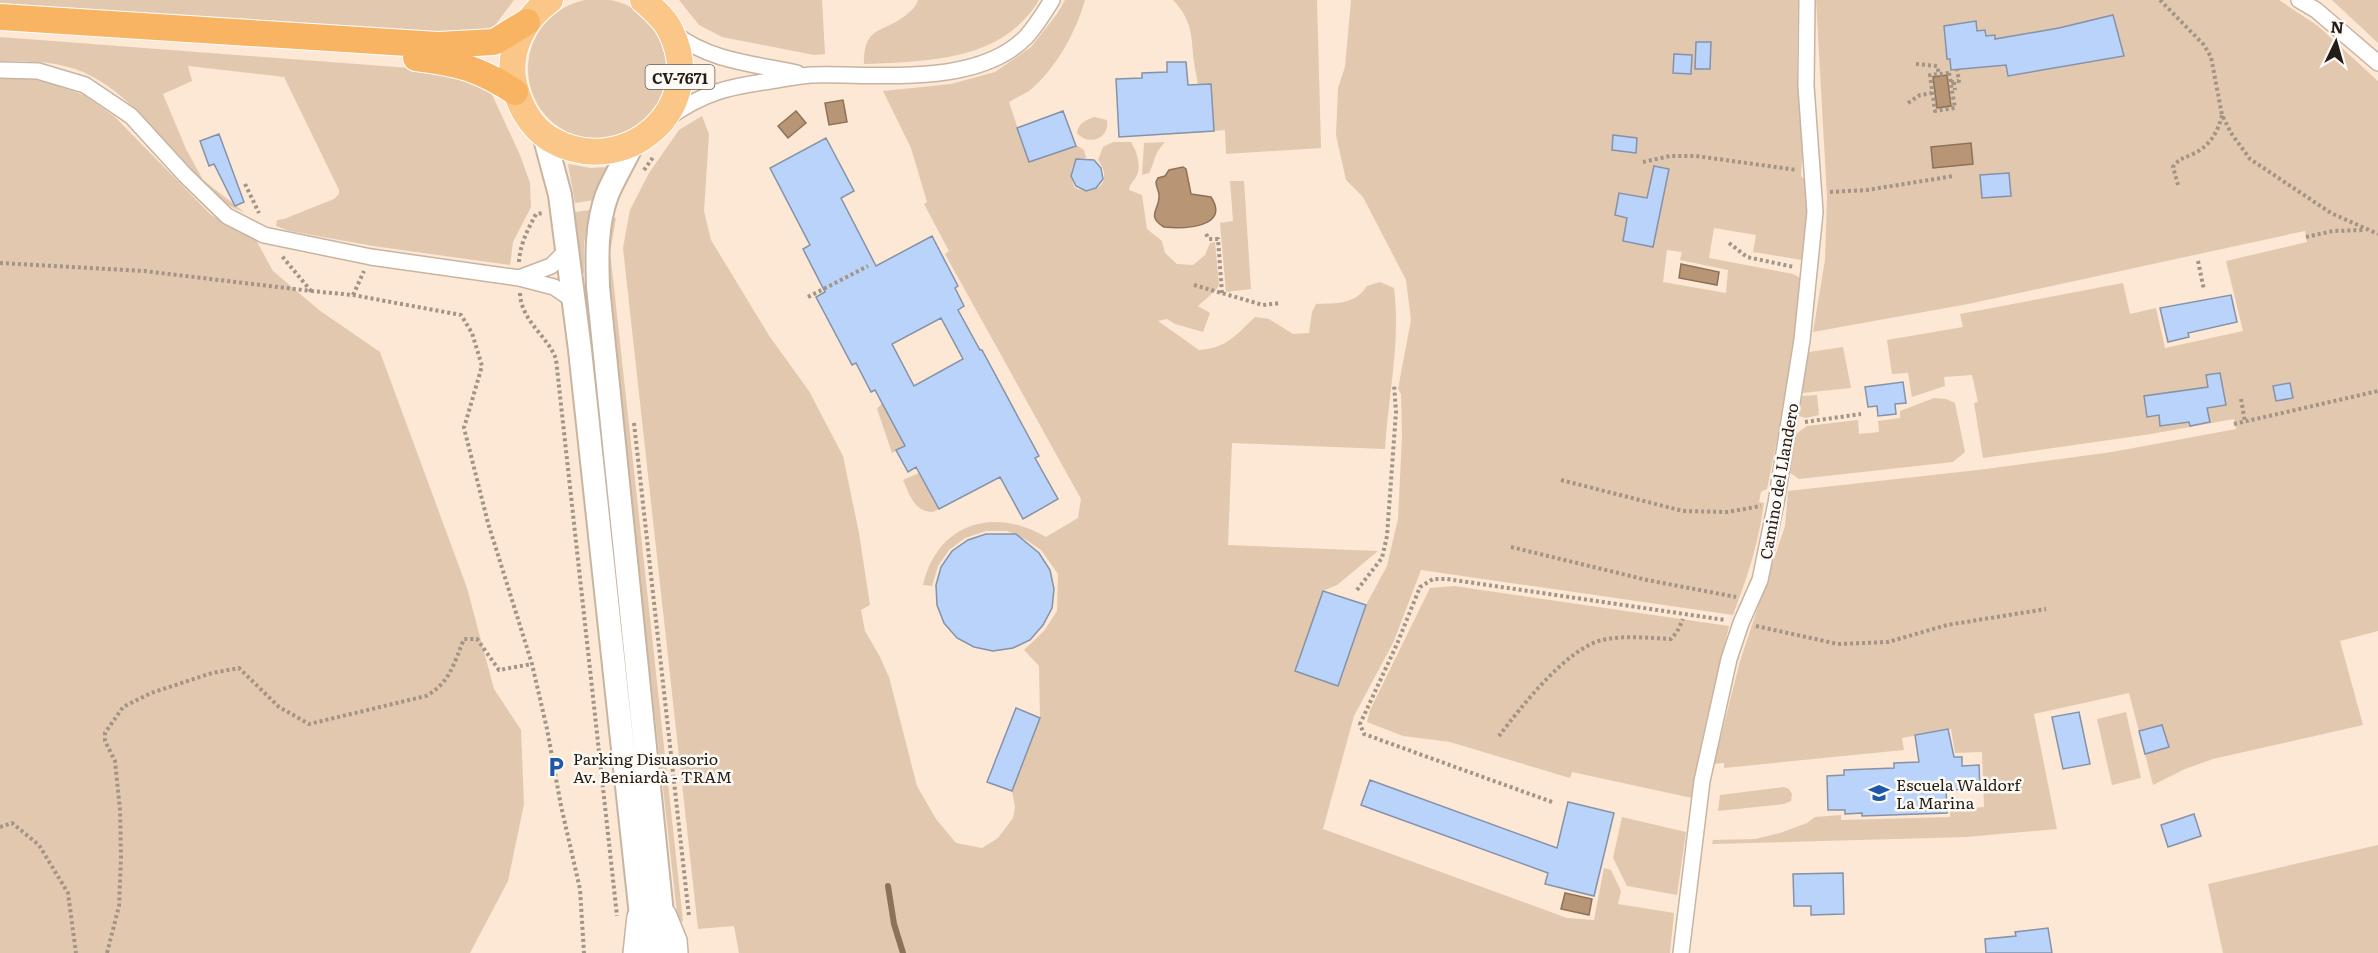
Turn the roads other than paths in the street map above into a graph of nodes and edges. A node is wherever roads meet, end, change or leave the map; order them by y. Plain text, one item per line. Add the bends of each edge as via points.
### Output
1 (643, 0) edge
2 (1052, 0) edge
3 (1807, 0) edge
4 (2299, 0) edge
5 (539, 7) edge
6 (0, 17) edge
7 (0, 27) edge
8 (670, 30) junction
9 (2378, 63) edge
10 (0, 70) edge
11 (809, 75) junction
12 (515, 92) junction
13 (661, 122) junction
14 (544, 135) junction
15 (632, 145) junction
16 (566, 251) junction
17 (519, 278) junction
18 (573, 300) junction
19 (649, 891) junction
20 (631, 953) edge
21 (645, 953) edge
22 (666, 953) edge
23 (680, 953) edge
24 (1681, 953) edge

1 - 8 main road, CV-7671
2 - 11 street via 1025,38 1010,51 974,65 932,74
3 - 24 street, Camino del Llandero via 1806,86 1814,193 1802,340 1760,580 1730,659 1702,782
4 - 9 street
5 - 6 highway via 494,42 438,45
5 - 12 main road, CV-7671 via 516,44 512,68
7 - 12 highway via 446,61 491,76
8 - 11 street via 688,45 707,53
8 - 13 main road, CV-7671 via 678,53 680,77 674,101
10 - 17 street via 38,71 85,85 131,116 227,216 264,235 371,257
11 - 13 street via 724,88 686,105
12 - 14 main road, CV-7671 via 526,116
13 - 15 main road, CV-7671
14 - 15 main road, CV-7671 via 564,147 586,152 610,152
14 - 16 main road, CV-7671 via 560,195
15 - 19 main road, CV-7671 via 604,206 597,241 597,268
16 - 17 street via 551,266
16 - 18 main road, CV-7671
17 - 18 street via 554,287
18 - 19 main road, CV-7671
19 - 20 street
19 - 21 main road, CV-7671
19 - 22 main road, CV-7671
19 - 23 street via 679,940

